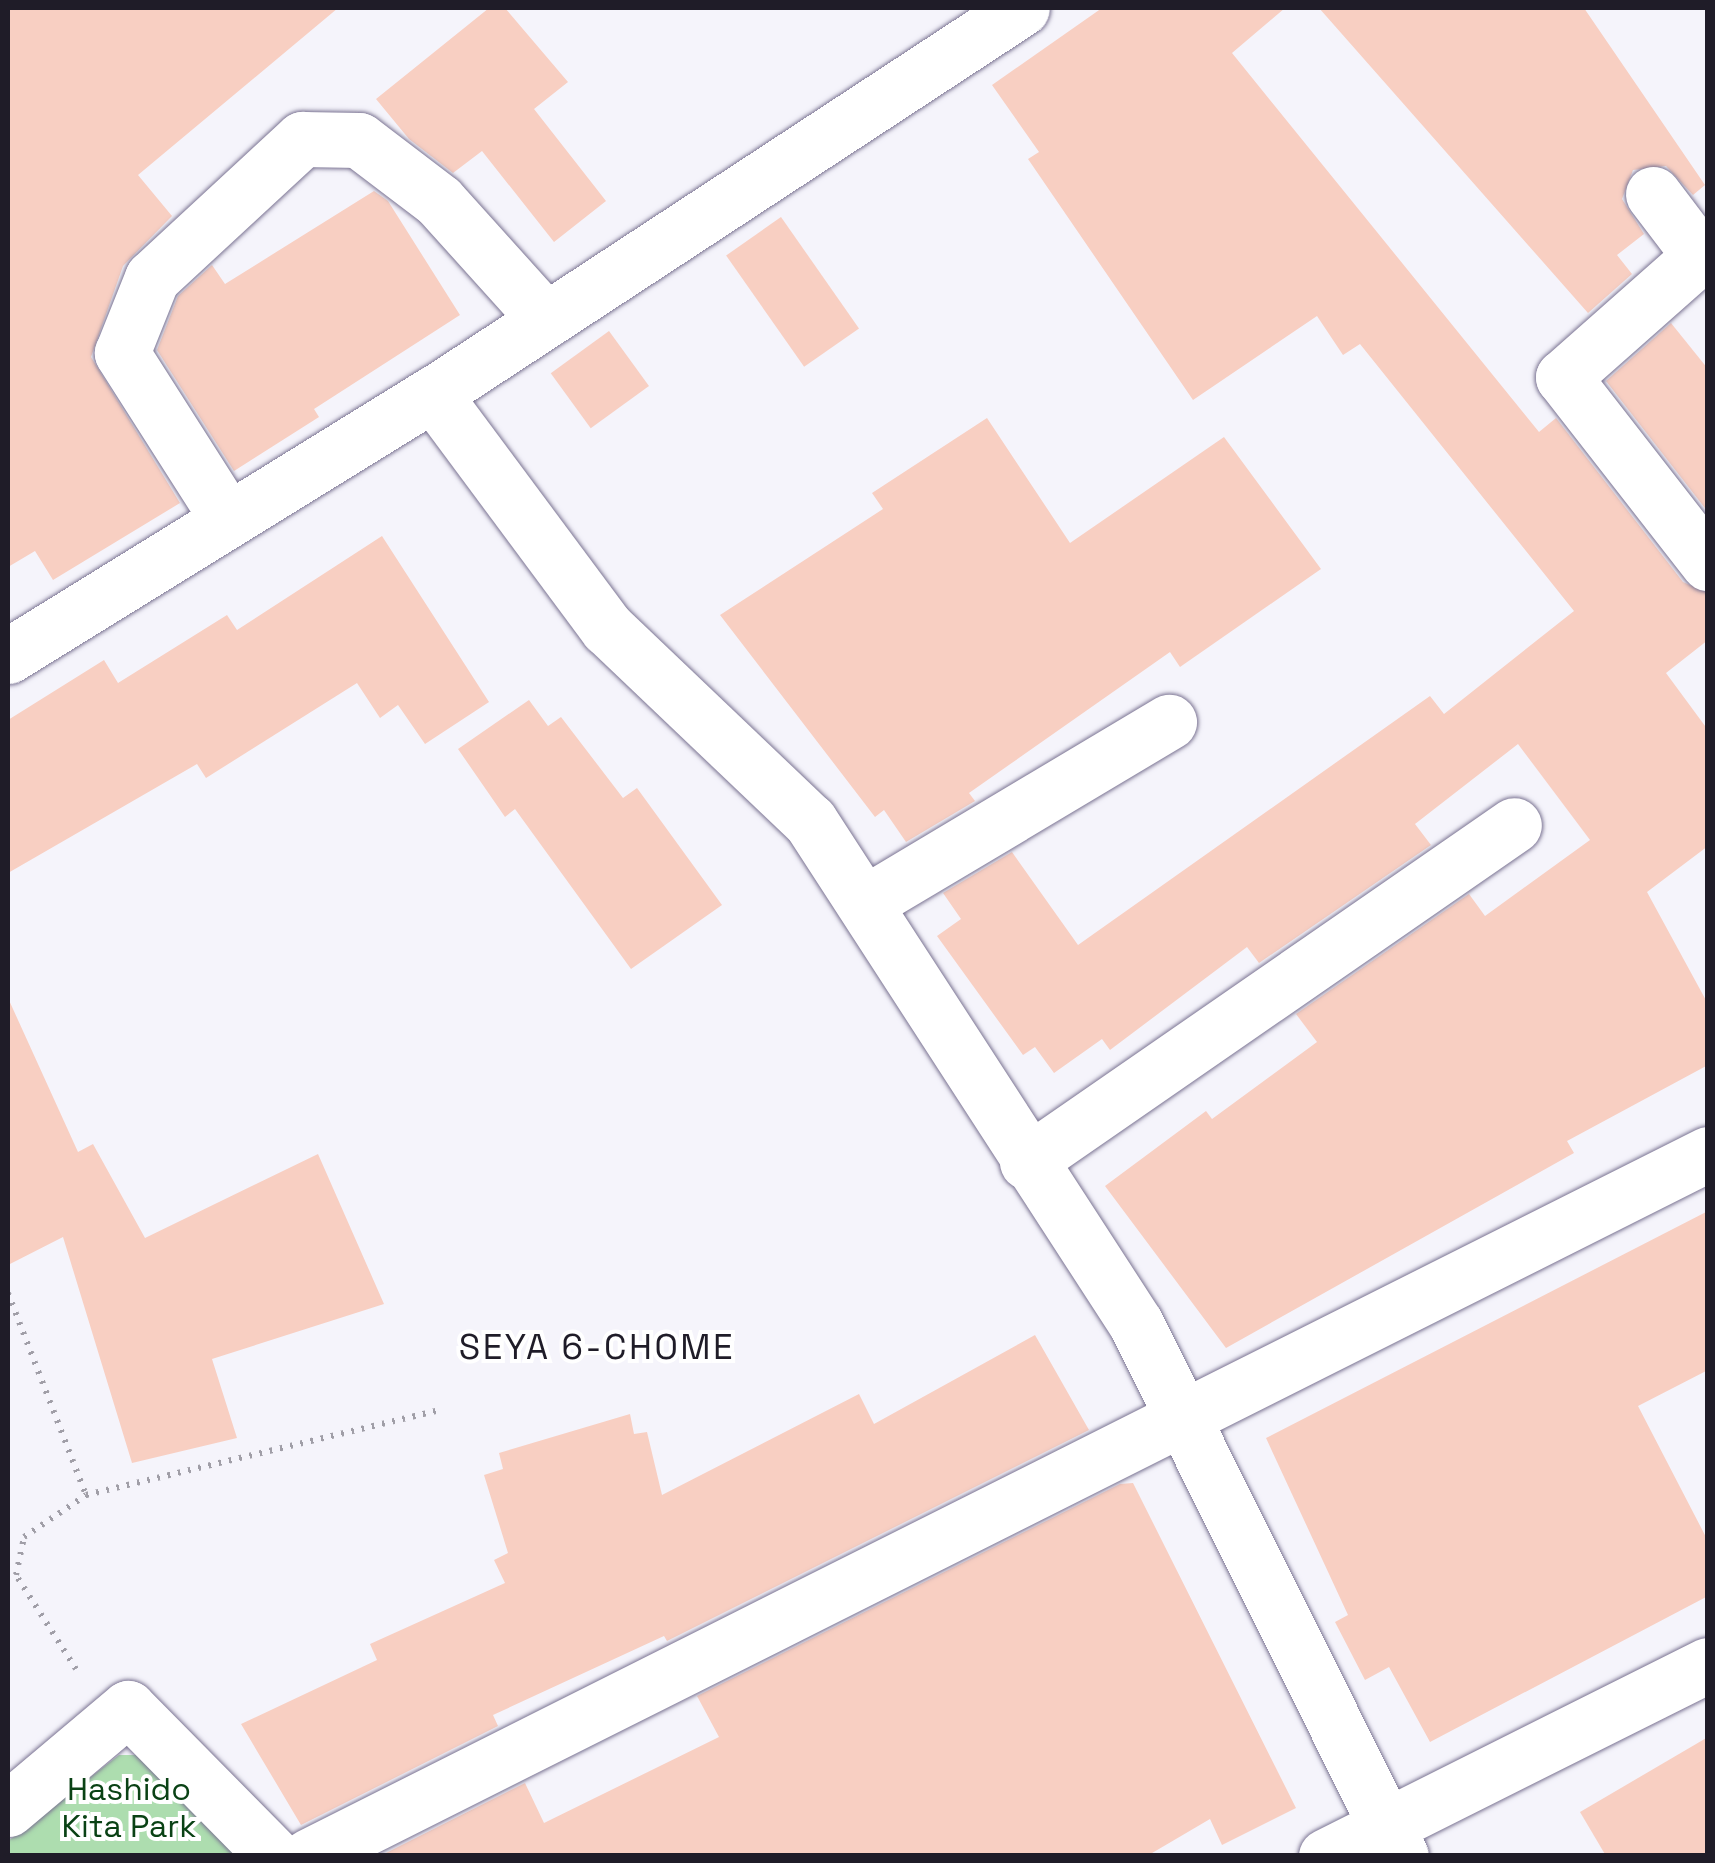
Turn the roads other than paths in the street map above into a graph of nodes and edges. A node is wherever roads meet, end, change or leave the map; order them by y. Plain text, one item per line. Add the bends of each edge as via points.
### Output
1 (1022, 8) edge
2 (1653, 194) dead end
3 (546, 320) junction
4 (433, 394) junction
5 (227, 518) junction
6 (1708, 563) edge
7 (8, 656) edge
8 (1169, 722) dead end
9 (1514, 824) dead end
10 (865, 903) junction
11 (1708, 1154) edge
12 (1027, 1162) junction
13 (1182, 1416) junction
14 (1708, 1666) edge
15 (8, 1808) edge
16 (1394, 1840) edge
17 (274, 1856) edge
18 (309, 1856) edge
19 (1326, 1856) edge

1 - 3 street
2 - 6 street via 1700,256 1563,377
3 - 4 street
3 - 5 street via 439,201 359,140 302,139 152,278 122,353
4 - 5 street
4 - 10 street via 607,628 810,821
5 - 7 street
8 - 10 street
9 - 12 street
10 - 12 street
11 - 13 street
12 - 13 street via 1136,1324
13 - 16 street
13 - 18 street
14 - 16 street
15 - 17 street via 128,1708
16 - 19 street

